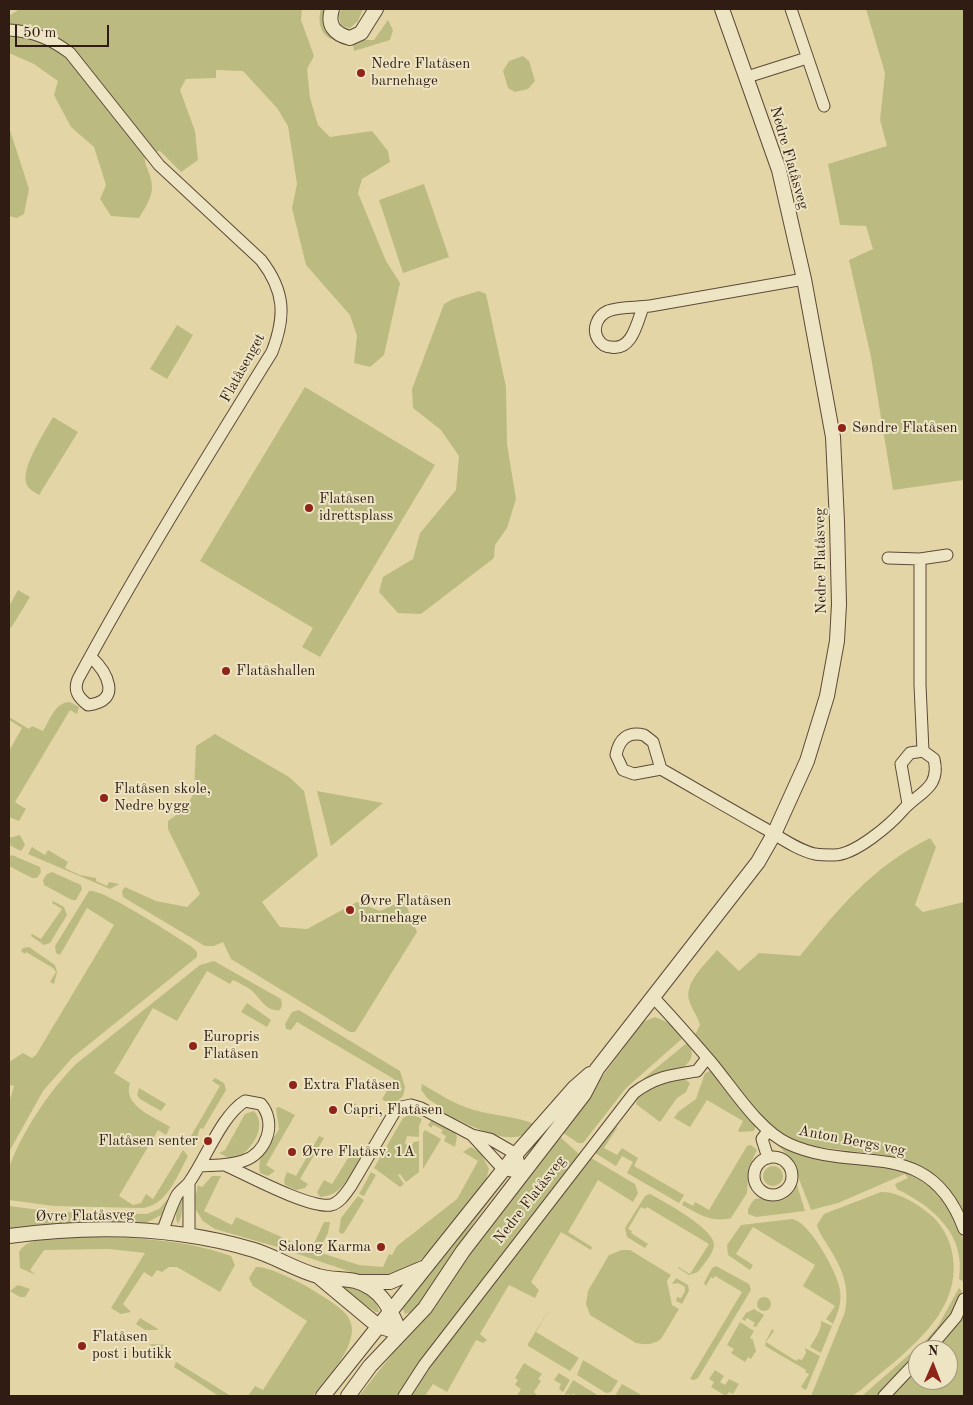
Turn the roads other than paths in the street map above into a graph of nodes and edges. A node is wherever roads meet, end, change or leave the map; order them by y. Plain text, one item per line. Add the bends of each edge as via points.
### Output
1 (332, 9) edge
2 (376, 9) edge
3 (722, 9) edge
4 (791, 9) edge
5 (9, 30) edge
6 (807, 58) junction
7 (747, 76) junction
8 (824, 106) dead end
9 (804, 279) junction
10 (643, 307) junction
11 (947, 555) dead end
12 (888, 558) dead end
13 (920, 559) junction
14 (91, 656) dead end
15 (923, 751) junction
16 (661, 769) dead end
17 (908, 804) junction
18 (774, 834) junction
19 (653, 997) junction
20 (707, 1058) junction
21 (560, 1114) junction
22 (768, 1131) junction
23 (472, 1135) junction
24 (516, 1154) junction
25 (768, 1158) dead end
26 (225, 1165) junction
27 (199, 1166) junction
28 (503, 1170) junction
29 (523, 1174) junction
30 (189, 1183) junction
31 (964, 1229) edge
32 (162, 1232) junction
33 (189, 1234) junction
34 (9, 1236) edge
35 (426, 1267) junction
36 (318, 1276) junction
37 (357, 1282) junction
38 (964, 1299) edge
39 (391, 1309) junction
40 (378, 1326) junction
41 (400, 1333) junction
42 (936, 1340) edge
43 (908, 1371) edge
44 (323, 1396) edge
45 (348, 1396) edge
46 (404, 1396) edge
47 (884, 1396) edge

1 - 2 street via 330,24 334,31 350,38 361,33
3 - 7 street, Nedre Flatåsveg
4 - 6 street
5 - 14 street, Flatåsenget via 35,33 53,40 70,53 159,164 261,260 279,290 282,311 280,333 272,352 166,524
6 - 7 street
6 - 8 street
7 - 9 street, Nedre Flatåsveg via 779,170
9 - 10 street
9 - 18 street, Nedre Flatåsveg via 834,437 839,604 837,641 827,696 807,761
10 - 10 street via 633,335 626,344 617,348 598,340 595,329 598,318 608,311
11 - 13 street
12 - 13 street
13 - 15 street
15 - 17 street via 910,753 901,764
15 - 17 street via 934,759 935,779
16 - 18 street
17 - 18 street via 892,823 836,856 815,854
18 - 19 street, Nedre Flatåsveg via 758,862
19 - 20 street
19 - 21 street, Nedre Flatåsveg via 597,1069 574,1088
20 - 22 street
20 - 46 street, Nedre Flatåsveg via 697,1070 650,1081 634,1093 424,1365
21 - 24 street, Nedre Flatåsveg
21 - 29 street, Nedre Flatåsveg
22 - 25 street via 762,1139
22 - 31 street, Anton Bergs veg via 788,1144 817,1152 894,1162 912,1169 932,1180 947,1196
23 - 24 street via 490,1139
23 - 26 street via 421,1108 411,1105 397,1108 351,1186 332,1205 315,1204
23 - 28 street
24 - 28 street, Nedre Flatåsveg
24 - 29 street
26 - 27 street
26 - 27 street via 244,1161 258,1152 269,1134 270,1121 261,1104 245,1101 236,1106
27 - 30 street
28 - 29 street
28 - 35 street, Nedre Flatåsveg
29 - 41 street, Nedre Flatåsveg via 425,1308
30 - 32 street via 177,1194
30 - 33 street
32 - 33 street, Øvre Flatåsveg
32 - 34 street, Øvre Flatåsveg via 82,1230
33 - 36 street, Øvre Flatåsveg via 254,1250
35 - 37 street, Nedre Flatåsveg via 390,1282
35 - 39 street, Nedre Flatåsveg
36 - 37 street, Øvre Flatåsveg
36 - 40 street, Øvre Flatåsveg
37 - 39 street, Øvre Flatåsveg via 382,1295
38 - 42 street via 956,1317
39 - 40 street, Nedre Flatåsveg
39 - 41 street, Øvre Flatåsveg
40 - 41 street, Øvre Flatåsveg
40 - 44 street, Nedre Flatåsveg
41 - 45 street, Nedre Flatåsveg
43 - 47 street

